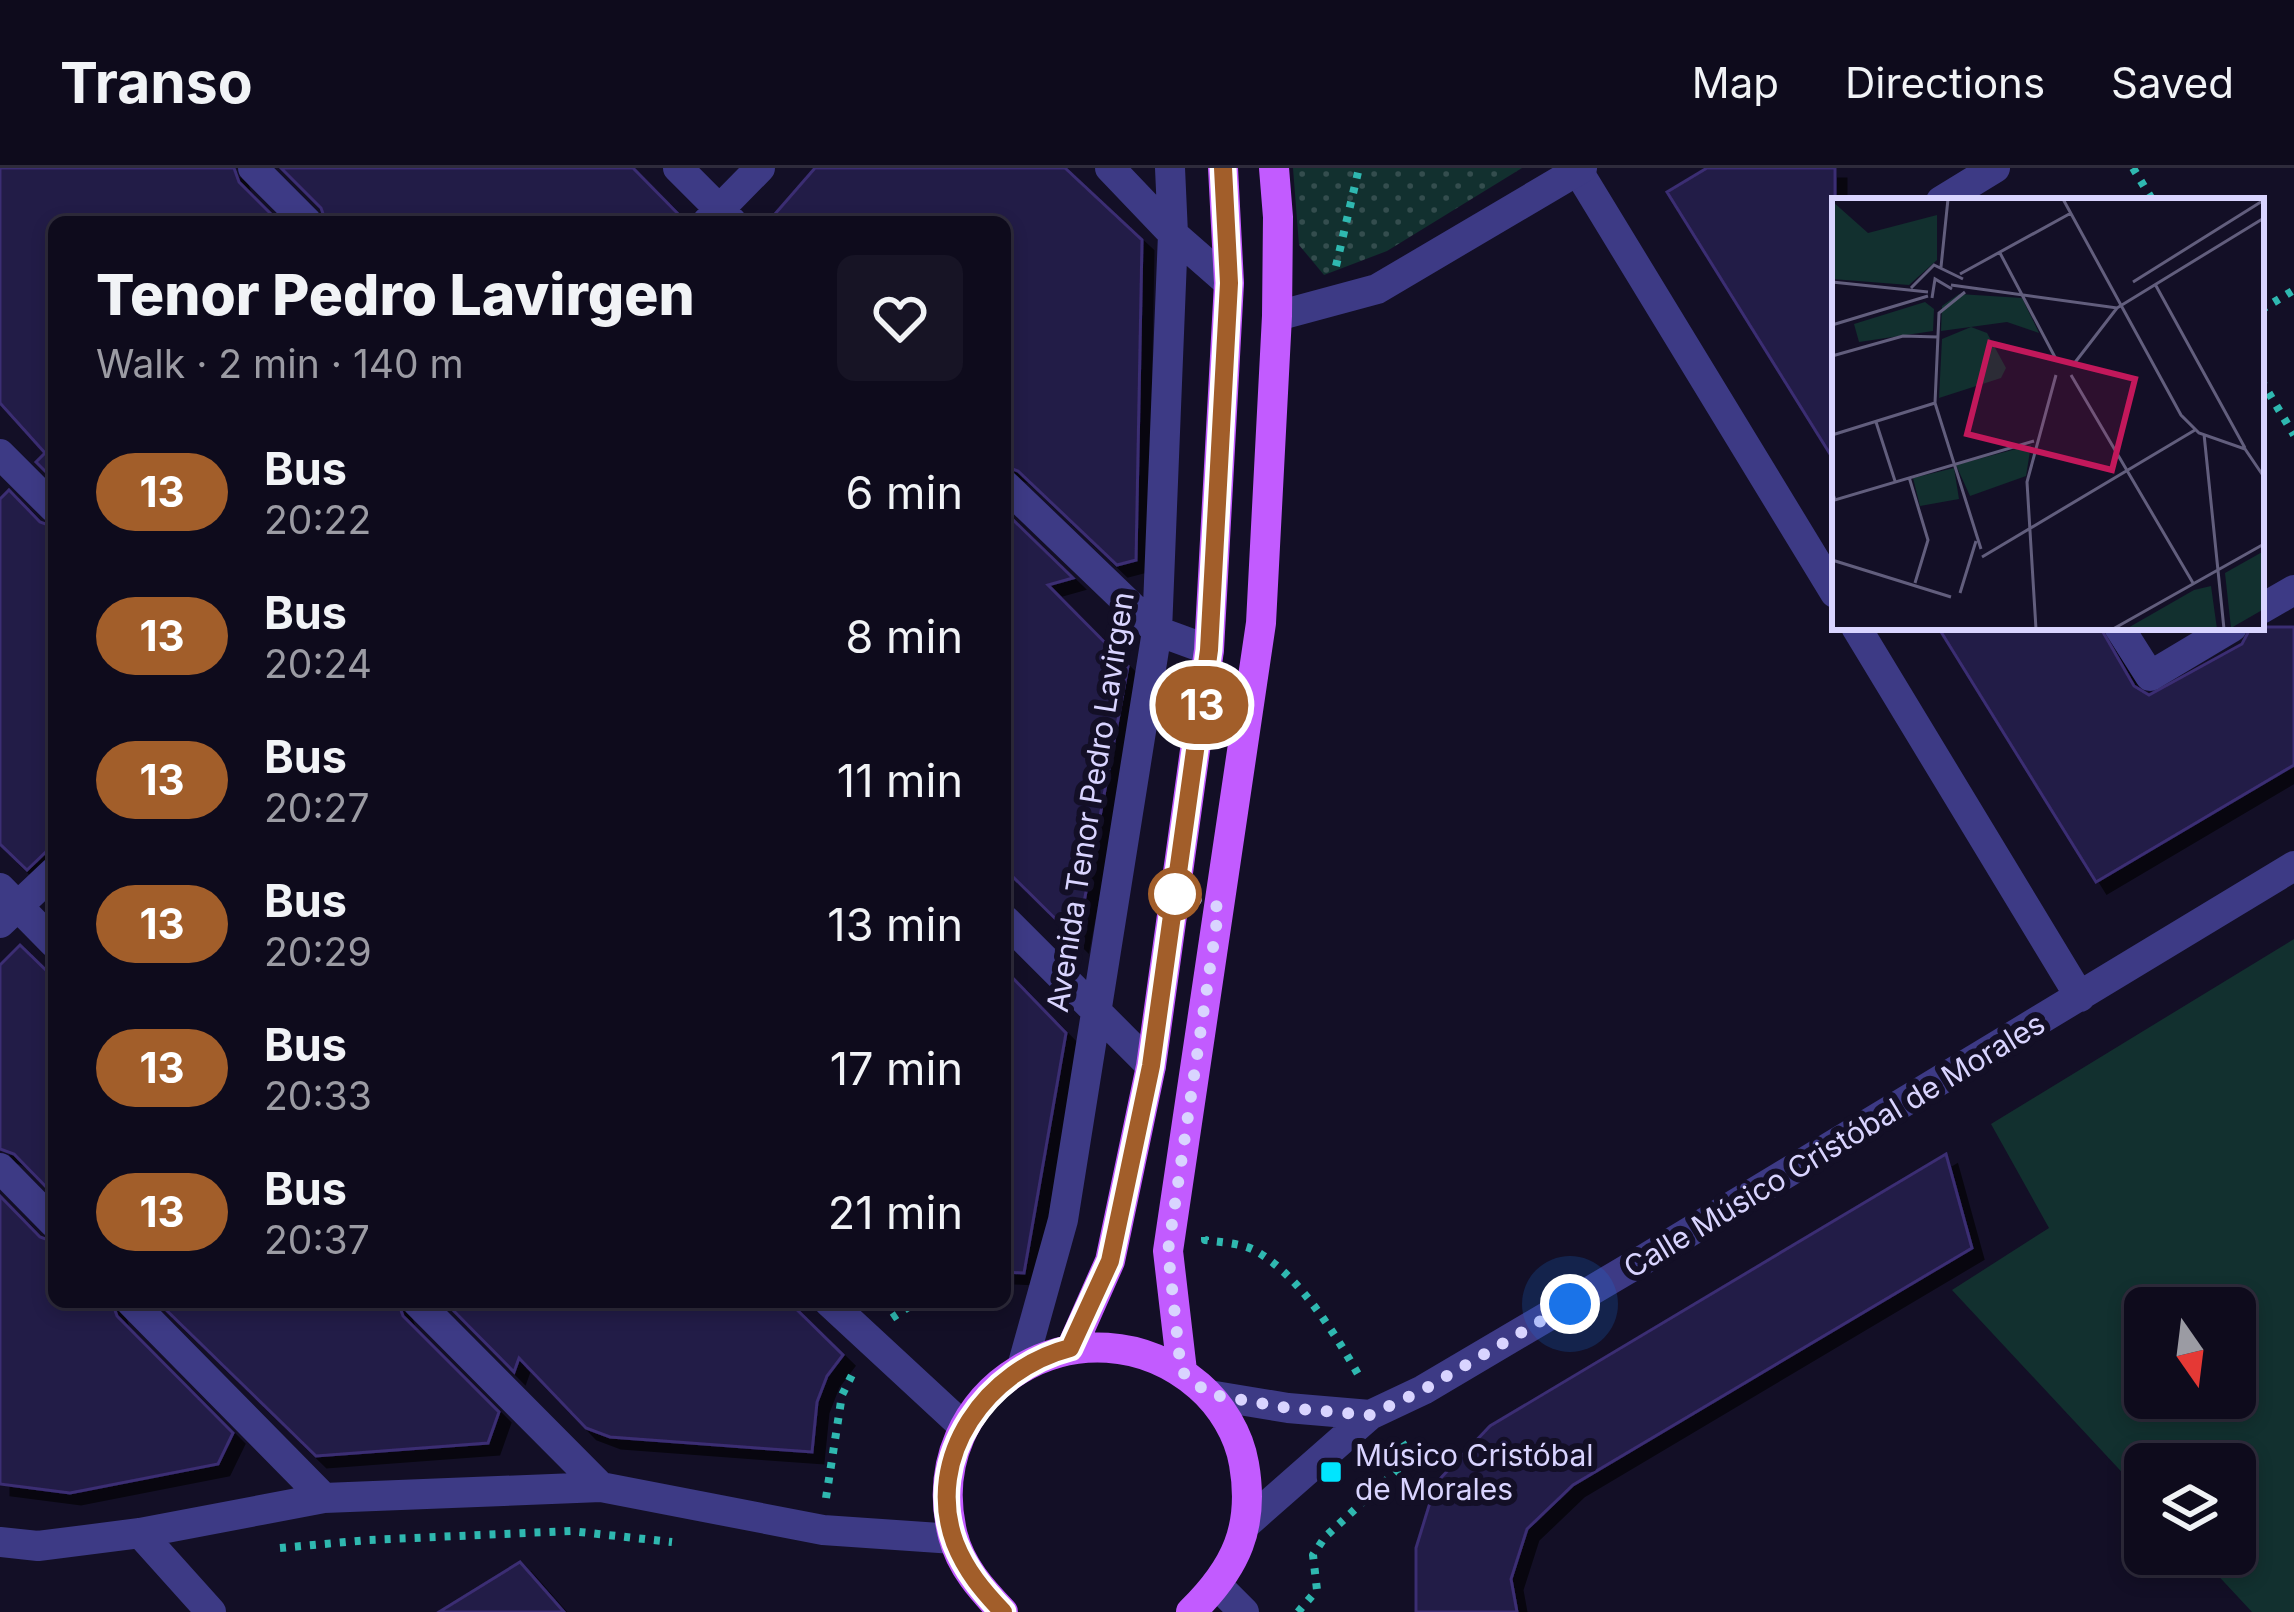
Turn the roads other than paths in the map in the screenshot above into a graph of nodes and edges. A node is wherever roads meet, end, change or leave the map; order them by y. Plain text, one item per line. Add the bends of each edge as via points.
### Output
1 (253, 168) edge
2 (677, 168) edge
3 (760, 168) edge
4 (1110, 168) edge
5 (1170, 168) edge
6 (1223, 168) edge
7 (1274, 168) edge
8 (1995, 168) edge
9 (1580, 169) edge
10 (1946, 198) edge
11 (301, 216) edge
12 (718, 216) edge
13 (722, 216) edge
14 (1173, 234) junction
15 (1229, 283) junction
16 (1276, 316) junction
17 (0, 454) edge
18 (1011, 490) edge
19 (48, 502) edge
20 (1832, 588) edge
21 (2294, 590) edge
22 (2264, 607) edge
23 (1858, 630) edge
24 (2121, 630) edge
25 (2227, 630) edge
26 (1157, 631) junction
27 (1209, 650) junction
28 (2294, 866) edge
29 (48, 876) edge
30 (6, 906) edge
31 (1011, 926) edge
32 (48, 938) edge
33 (2080, 997) junction
34 (1095, 1010) junction
35 (1151, 1066) junction
36 (0, 1168) edge
37 (48, 1217) edge
38 (137, 1308) edge
39 (423, 1308) edge
40 (835, 1308) edge
41 (1070, 1348) junction
42 (1022, 1367) junction
43 (1181, 1371) junction
44 (1209, 1394) junction
45 (1370, 1415) junction
46 (964, 1427) junction
47 (601, 1487) junction
48 (324, 1498) junction
49 (1246, 1525) junction
50 (140, 1533) junction
51 (954, 1540) junction
52 (0, 1542) edge
53 (974, 1580) junction
54 (1218, 1586) junction
55 (211, 1612) edge
56 (980, 1612) edge
57 (1004, 1612) edge
58 (1191, 1612) edge
59 (1244, 1612) edge

1 - 11 street
2 - 12 street
3 - 13 street
4 - 14 street
5 - 14 street, Avenida Tenor Pedro Lavirgen
6 - 15 main road
7 - 16 main road
8 - 10 street
9 - 16 street via 1376,289
9 - 20 street
14 - 15 street
14 - 26 street, Avenida Tenor Pedro Lavirgen
15 - 27 main road
16 - 43 main road via 1261,623 1168,1251
17 - 19 street
18 - 26 street
21 - 22 street
23 - 33 street
24 - 25 street via 2150,676
26 - 27 street
26 - 34 street, Avenida Tenor Pedro Lavirgen
27 - 35 main road
28 - 33 street, Calle Músico Cristóbal de Morales
29 - 30 street
30 - 32 street
31 - 34 street
33 - 45 street, Calle Músico Cristóbal de Morales
34 - 35 street
34 - 42 street, Avenida Tenor Pedro Lavirgen via 1063,1220
35 - 41 main road via 1110,1261
36 - 37 street
38 - 48 street
39 - 47 street
40 - 46 street
41 - 42 main road
41 - 43 main road via 1109,1346
42 - 46 main road
43 - 44 main road
44 - 45 street
44 - 49 main road via 1243,1457
45 - 49 street, Calle Músico Cristóbal de Morales
46 - 51 main road via 951,1463
47 - 48 street
47 - 51 street via 823,1530
48 - 50 street
49 - 54 main road
50 - 52 street via 38,1546
50 - 55 street
51 - 53 main road
53 - 56 main road
53 - 57 main road
54 - 58 main road
54 - 59 street

